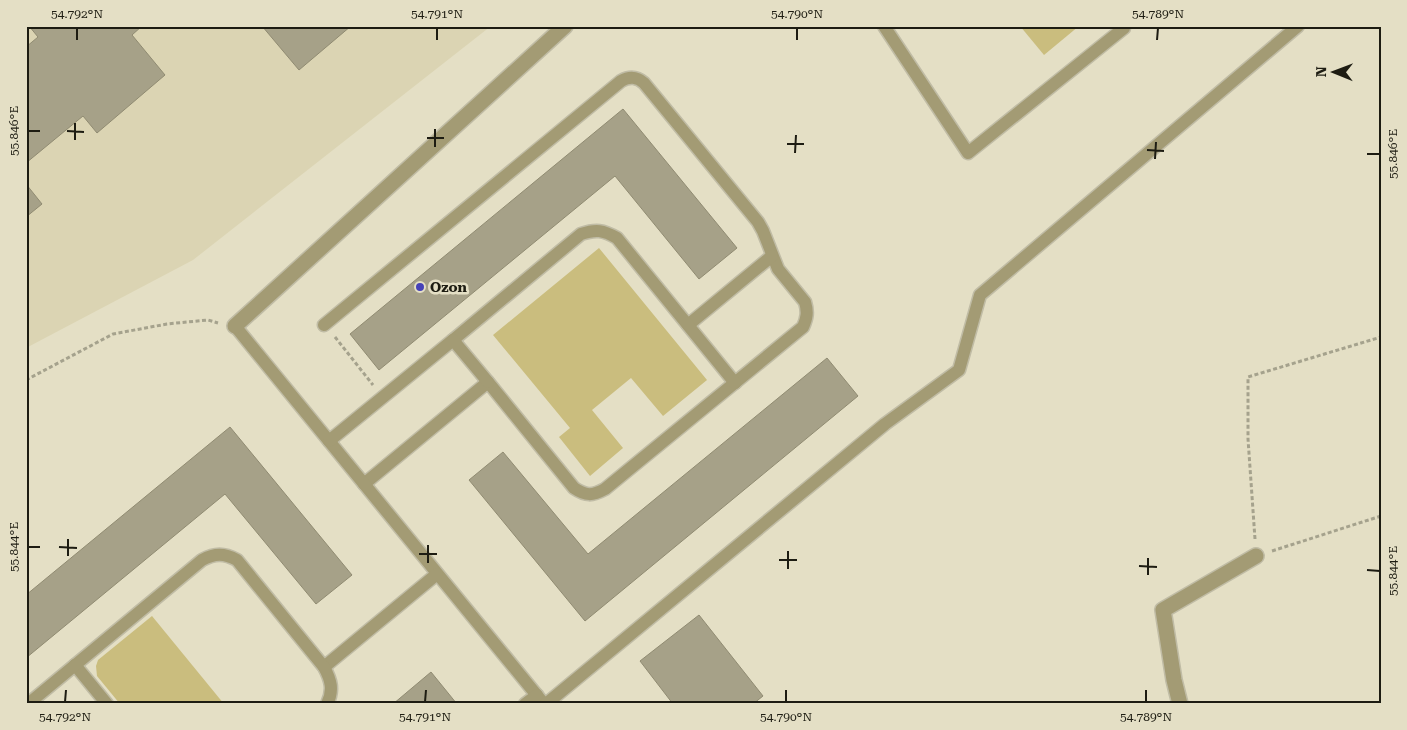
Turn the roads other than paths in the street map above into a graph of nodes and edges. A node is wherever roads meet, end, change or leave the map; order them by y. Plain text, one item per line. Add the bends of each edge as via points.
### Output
1 (565, 26) edge
2 (884, 26) edge
3 (1122, 26) edge
4 (1298, 26) edge
5 (772, 256) junction
6 (324, 325) road end
7 (688, 325) junction
8 (235, 326) joint
9 (453, 340) junction
10 (488, 382) junction
11 (735, 383) junction
12 (329, 442) junction
13 (364, 484) junction
14 (1256, 556) road end
15 (437, 574) junction
16 (75, 665) junction
17 (324, 667) junction
18 (542, 701) edge
19 (28, 704) edge
20 (107, 704) edge
21 (326, 704) edge
22 (526, 704) edge
23 (1180, 704) edge

1 - 8 street
2 - 3 lane via 968,153 1124,28
4 - 18 lane via 980,295 959,370 878,431
5 - 6 lane via 758,222 644,83 633,77 626,78
5 - 7 lane
5 - 11 lane via 778,269 805,302 808,315 803,326
7 - 9 lane via 616,238 598,230 581,234
7 - 11 lane
8 - 12 lane
9 - 10 lane
9 - 12 lane
10 - 11 lane via 574,488 588,494 605,489
10 - 13 lane
12 - 13 lane
13 - 15 lane
14 - 23 street via 1162,610
15 - 17 lane
15 - 18 lane
16 - 17 lane via 202,560 223,554 237,560
16 - 19 lane
16 - 20 lane
17 - 21 lane via 331,681
18 - 22 lane

